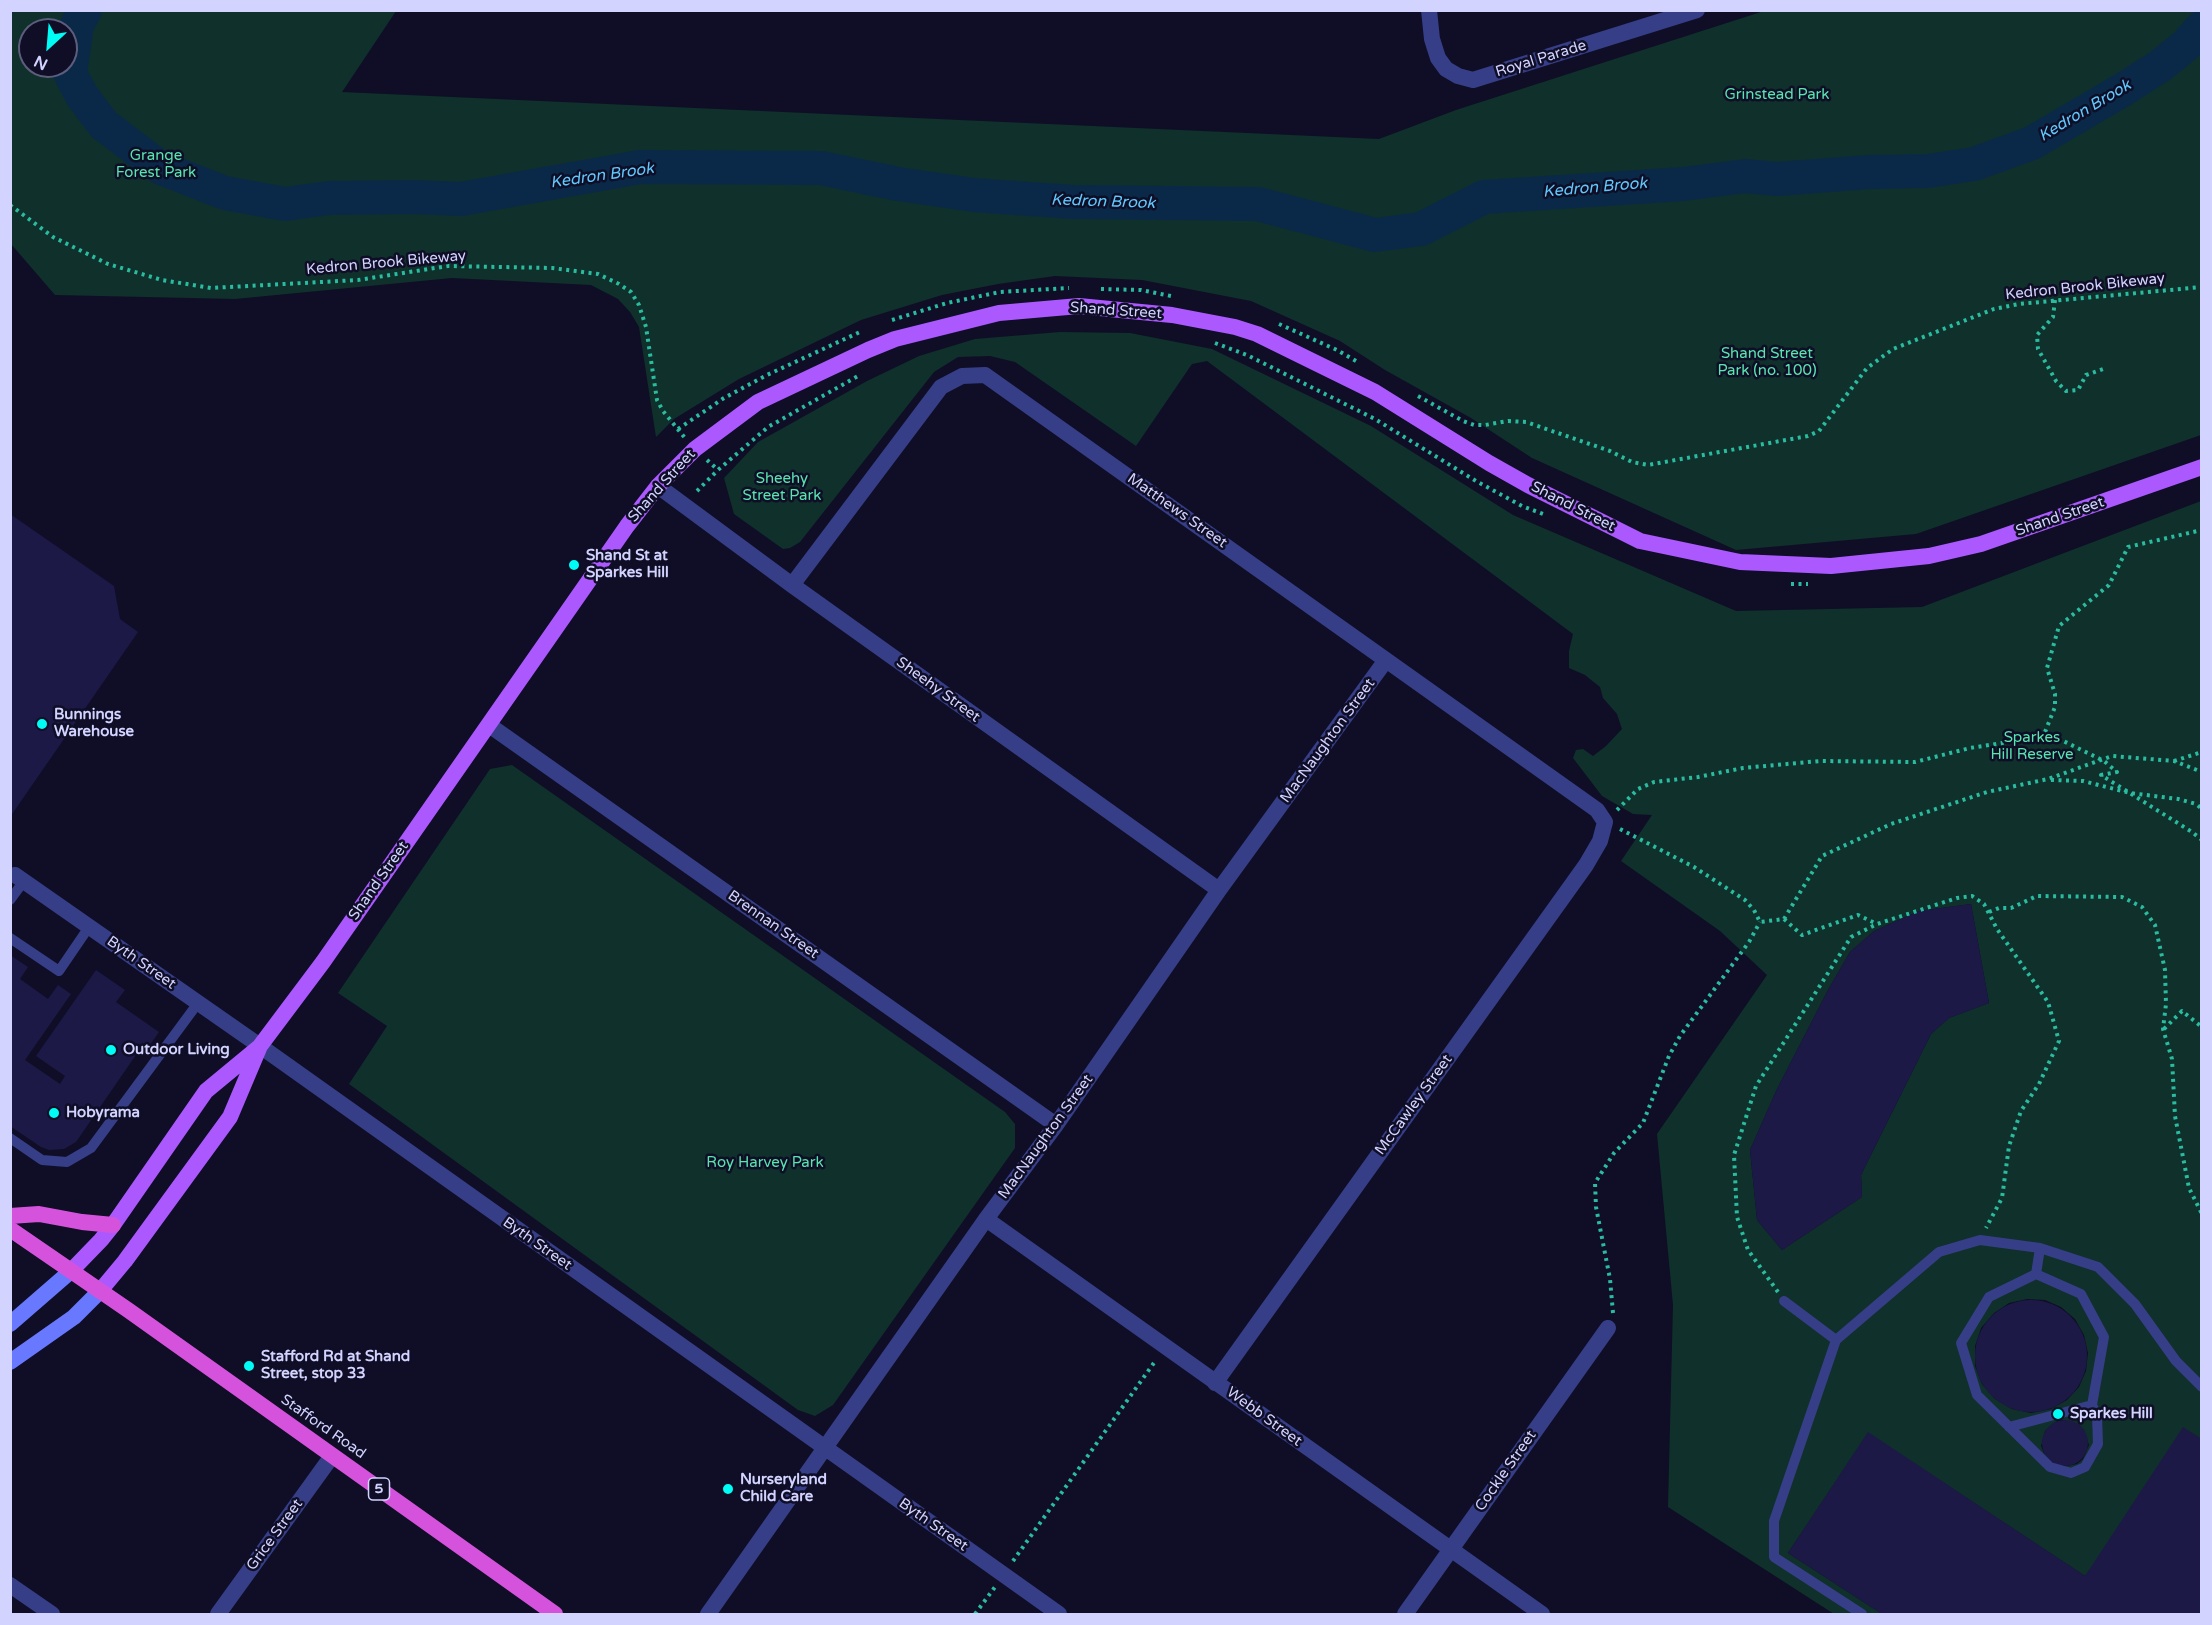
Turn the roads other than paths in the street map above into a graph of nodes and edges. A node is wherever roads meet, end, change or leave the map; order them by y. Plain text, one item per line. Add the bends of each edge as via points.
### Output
1 (1429, 10) edge
2 (1697, 10) edge
3 (2202, 467) edge
4 (658, 486) junction
5 (792, 585) junction
6 (1386, 660) junction
7 (489, 725) junction
8 (1605, 822) joint
9 (19, 878) joint
10 (1219, 890) junction
11 (10, 900) edge
12 (89, 927) junction
13 (10, 938) edge
14 (198, 1003) junction
15 (260, 1046) junction
16 (1056, 1125) junction
17 (10, 1138) edge
18 (10, 1216) edge
19 (986, 1219) junction
20 (113, 1225) junction
21 (10, 1229) edge
22 (2040, 1248) junction
23 (71, 1271) junction
24 (2036, 1274) junction
25 (100, 1291) junction
26 (1784, 1301) road end
27 (10, 1324) edge
28 (1608, 1328) road end
29 (1836, 1340) junction
30 (10, 1362) edge
31 (1215, 1383) junction
32 (2202, 1387) edge
33 (2092, 1405) junction
34 (2008, 1427) junction
35 (826, 1449) junction
36 (332, 1455) junction
37 (1450, 1550) junction
38 (10, 1585) edge
39 (52, 1614) edge
40 (218, 1614) edge
41 (555, 1614) edge
42 (708, 1614) edge
43 (1059, 1614) edge
44 (1405, 1614) edge
45 (1542, 1614) edge
46 (1862, 1614) edge

1 - 2 street, Royal Parade via 1438,58 1446,69 1473,80
3 - 4 main road, Shand Street via 1982,544 1929,556 1831,566 1740,562 1640,541 1499,469 1375,392 1257,334 1172,315 1079,306 999,313 868,350 758,402 695,449
4 - 5 street, Sheehy Street
4 - 7 main road, Shand Street
5 - 6 street, Matthews Street via 941,387 962,376 985,375
5 - 10 street, Sheehy Street
6 - 8 street, Matthews Street via 1597,810
6 - 10 street, MacNaughton Street
7 - 15 main road, Shand Street
7 - 16 street, Brennan Street
8 - 31 street, McCawley Street via 1600,841 1586,865
9 - 11 lane
9 - 12 street, Byth Street
10 - 16 street, MacNaughton Street
12 - 13 lane via 59,971
12 - 14 street, Byth Street
14 - 15 street, Byth Street
14 - 17 lane via 91,1148 67,1162 42,1161
15 - 20 main road, Shand Street via 206,1091
15 - 25 main road, Shand Street via 230,1117
15 - 35 street, Byth Street
16 - 19 street, MacNaughton Street
18 - 20 highway via 39,1214
19 - 31 street, Webb Street
19 - 35 street, MacNaughton Street
20 - 23 main road, Shand Street
21 - 23 highway, Stafford Road / 5
22 - 24 lane
22 - 29 lane via 1980,1240 1939,1252
22 - 32 lane via 2098,1267 2135,1304 2176,1360
23 - 25 highway, Stafford Road / 5
23 - 27 main road
24 - 33 lane via 2081,1294 2104,1337
24 - 34 lane via 1989,1297 1961,1343 1977,1395
25 - 30 main road via 74,1317
25 - 36 highway, Stafford Road / 5
26 - 29 lane
28 - 37 street, Cockle Street
29 - 46 lane via 1774,1521 1774,1557
31 - 37 street, Webb Street
33 - 34 lane
33 - 34 lane via 2097,1415 2098,1444 2085,1467 2071,1473 2050,1467
35 - 42 street, MacNaughton Street
35 - 43 street, Byth Street
36 - 40 street, Grice Street
36 - 41 highway, Stafford Road / 5
37 - 44 street, Cockle Street
37 - 45 street, Webb Street
38 - 39 street

